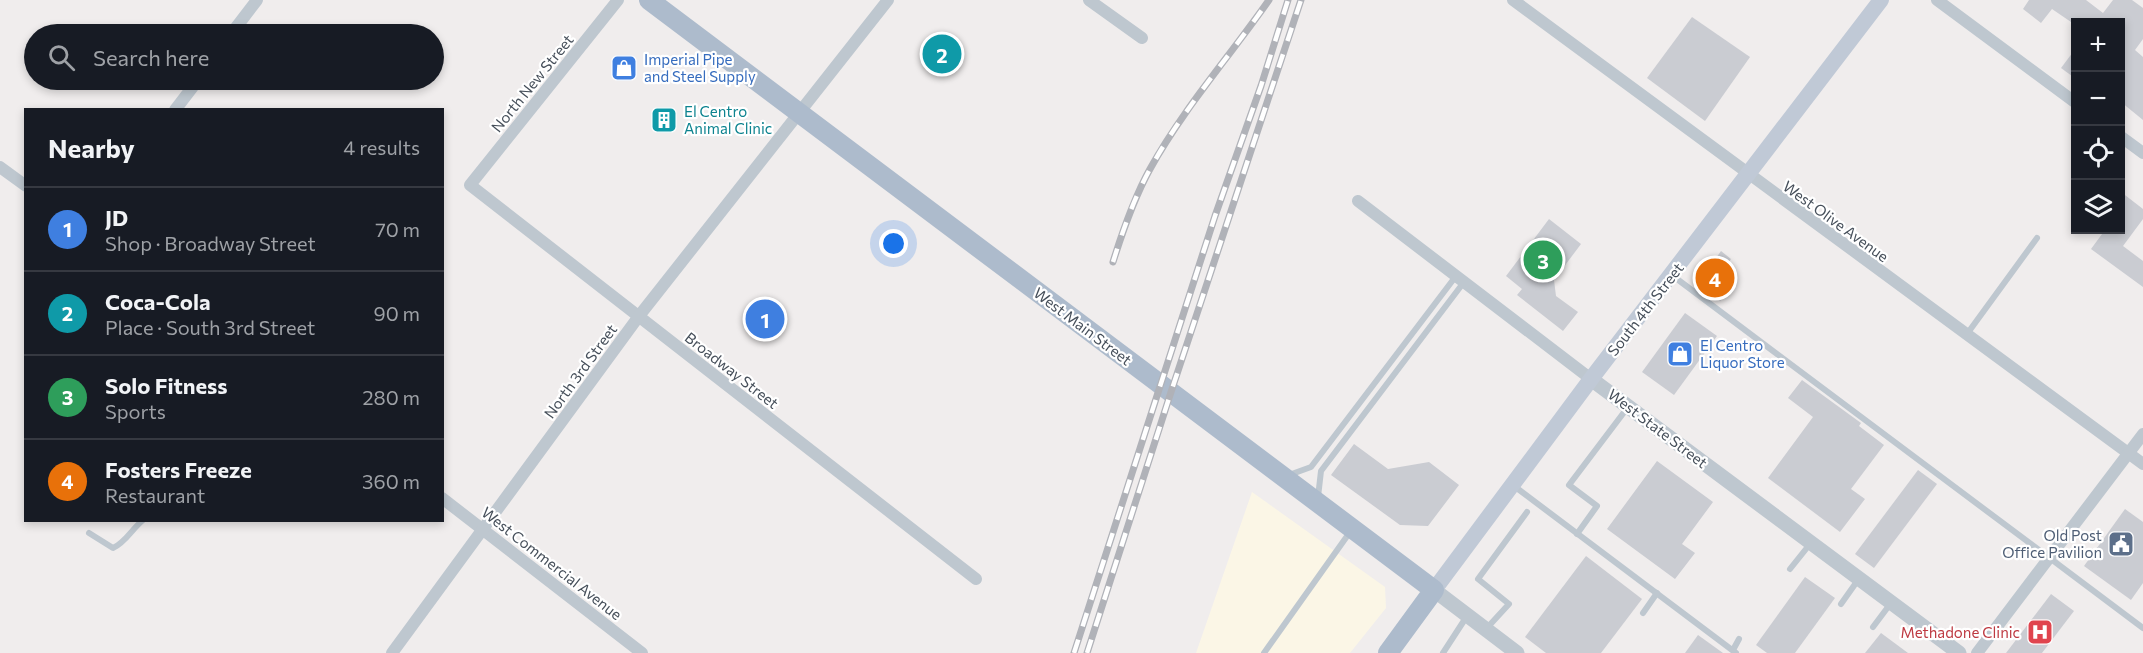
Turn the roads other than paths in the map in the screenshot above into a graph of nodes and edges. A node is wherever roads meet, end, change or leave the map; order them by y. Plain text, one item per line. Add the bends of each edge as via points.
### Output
1 (257, 0) edge
2 (618, 0) edge
3 (649, 0) edge
4 (888, 0) edge
5 (1089, 0) edge
6 (1513, 0) edge
7 (1881, 0) edge
8 (1936, 0) edge
9 (239, 24) edge
10 (1142, 38) dead end
11 (190, 90) edge
12 (2071, 99) edge
13 (177, 108) edge
14 (798, 112) junction
15 (2125, 139) edge
16 (2143, 153) edge
17 (0, 167) edge
18 (1748, 175) junction
19 (24, 185) edge
20 (470, 185) joint
21 (1358, 201) dead end
22 (2037, 238) dead end
23 (1671, 274) junction
24 (1460, 279) junction
25 (639, 316) junction
26 (1967, 335) junction
27 (1591, 379) junction
28 (1628, 406) junction
29 (2143, 434) edge
30 (2129, 453) junction
31 (2143, 464) edge
32 (1283, 477) junction
33 (1512, 485) junction
34 (444, 499) edge
35 (1317, 503) junction
36 (1527, 512) dead end
37 (140, 522) edge
38 (483, 528) junction
39 (1352, 529) junction
40 (88, 533) dead end
41 (1577, 534) junction
42 (1811, 543) junction
43 (2049, 558) junction
44 (1790, 569) dead end
45 (976, 579) dead end
46 (1859, 579) junction
47 (1434, 590) junction
48 (1657, 593) junction
49 (1892, 603) junction
50 (1841, 604) dead end
51 (1643, 613) dead end
52 (1468, 616) junction
53 (1874, 627) dead end
54 (2143, 628) edge
55 (1485, 629) junction
56 (1739, 639) dead end
57 (1735, 652) edge
58 (392, 653) edge
59 (642, 653) edge
60 (1264, 653) edge
61 (1388, 653) edge
62 (1443, 653) edge
63 (1517, 653) edge
64 (1959, 653) edge
65 (1977, 653) edge

1 - 9 street
2 - 20 street, North New Street
3 - 14 main road, West Main Street
4 - 14 street, North 3rd Street
5 - 10 street
6 - 18 street, West Olive Avenue
7 - 18 main road, South 4th Street
8 - 12 street
11 - 13 street
14 - 25 street, North 3rd Street
14 - 32 main road, West Main Street
15 - 16 street
17 - 19 street
18 - 23 main road, South 4th Street
18 - 26 street, West Olive Avenue
20 - 25 street, Broadway Street
21 - 24 street, West State Street
22 - 26 lane
23 - 27 main road, South 4th Street
23 - 43 lane
24 - 27 street, West State Street
24 - 32 lane via 1311,467
24 - 35 lane via 1321,471
25 - 38 street, North 3rd Street
25 - 45 street, Broadway Street
26 - 30 street, West Olive Avenue
27 - 28 street, West State Street
27 - 33 main road, South 4th Street
28 - 41 lane via 1569,485 1597,506
28 - 42 street, West State Street
29 - 30 street
30 - 31 street, West Olive Avenue
30 - 43 street
32 - 35 main road, West Main Street
33 - 41 lane
33 - 47 main road, South 4th Street
34 - 38 street, West Commercial Avenue
35 - 39 main road, West Main Street
36 - 55 lane via 1478,579 1509,604
37 - 40 lane via 113,548
38 - 58 street, North 3rd Street
38 - 59 street, West Commercial Avenue
39 - 47 main road, West Main Street
39 - 60 lane
41 - 48 lane
42 - 44 lane
42 - 46 street, West State Street
43 - 54 lane
43 - 65 street
46 - 49 street, West State Street
46 - 50 lane
47 - 52 street, West Main Street
47 - 61 main road
48 - 51 lane
48 - 57 lane
49 - 53 lane
49 - 64 street, West State Street
52 - 55 street, West Main Street
52 - 62 lane
55 - 63 street, West Main Street
56 - 57 lane

